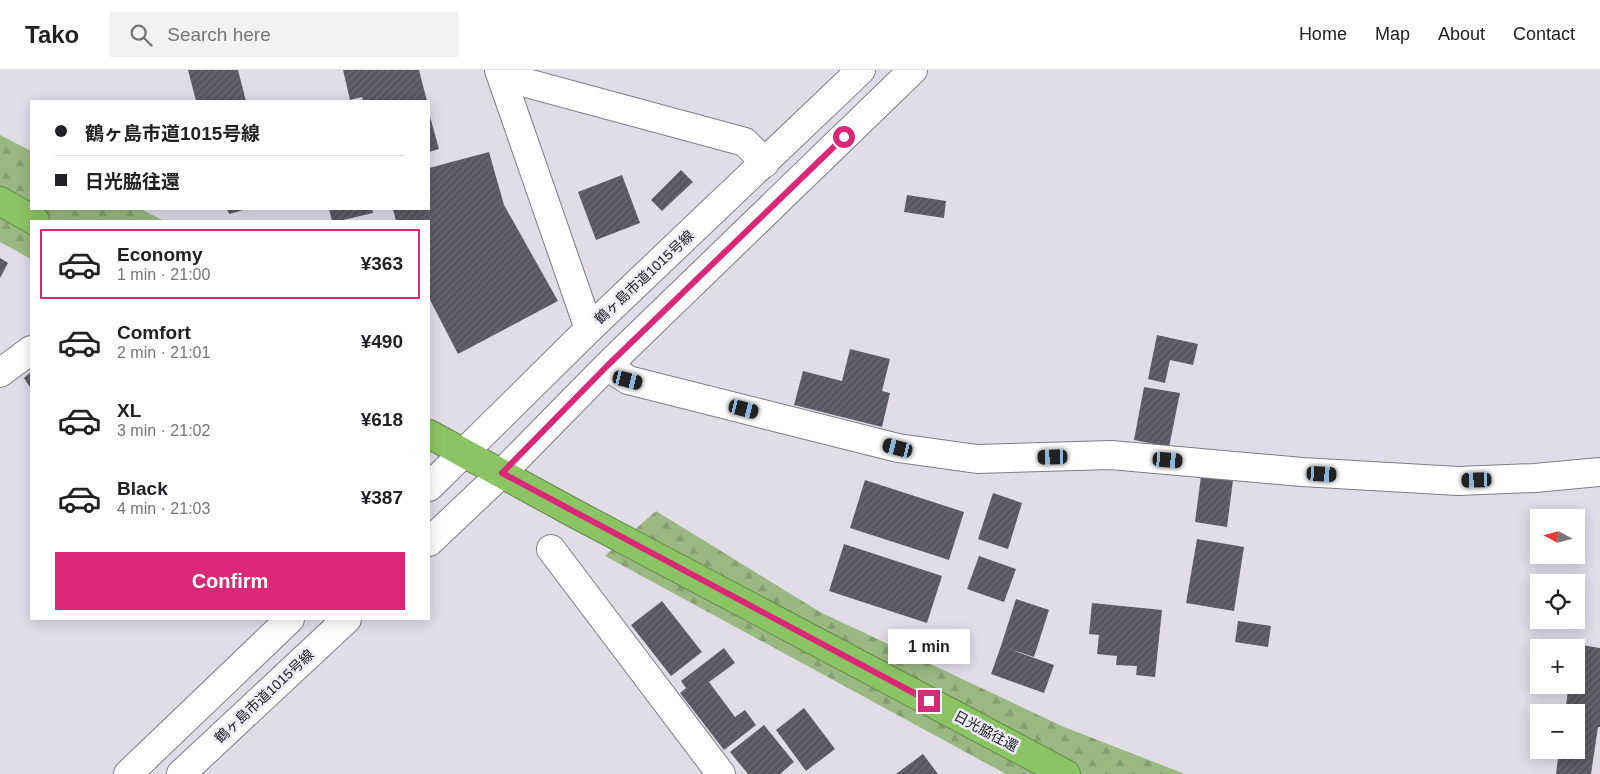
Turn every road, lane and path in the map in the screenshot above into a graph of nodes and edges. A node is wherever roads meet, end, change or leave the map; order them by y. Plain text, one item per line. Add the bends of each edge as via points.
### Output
1 (861, 70) edge
2 (913, 70) edge
3 (500, 73) edge
4 (765, 163) junction
5 (0, 201) edge
6 (33, 220) edge
7 (589, 329) junction
8 (30, 351) edge
9 (607, 366) junction
10 (0, 373) edge
11 (430, 435) edge
12 (464, 453) junction
13 (1600, 472) edge
14 (502, 473) junction
15 (430, 486) edge
16 (430, 541) edge
17 (551, 549) dead end
18 (289, 620) edge
19 (346, 620) edge
20 (128, 774) edge
21 (181, 774) edge
22 (721, 774) edge
23 (1066, 774) edge

1 - 4 street, 鶴ヶ島市道1015号線
2 - 9 street
3 - 4 street via 745,142
3 - 7 street
4 - 7 street, 鶴ヶ島市道1015号線
5 - 6 highway
7 - 12 street, 鶴ヶ島市道1015号線
8 - 10 street
9 - 13 street via 628,380 898,448 977,458 1111,455 1302,472 1458,481
9 - 14 street
11 - 12 highway, 日光脇往還
12 - 14 highway, 日光脇往還
12 - 15 street, 鶴ヶ島市道1015号線
14 - 16 street
14 - 23 highway, 日光脇往還
17 - 22 street
18 - 20 street
19 - 21 street, 鶴ヶ島市道1015号線

